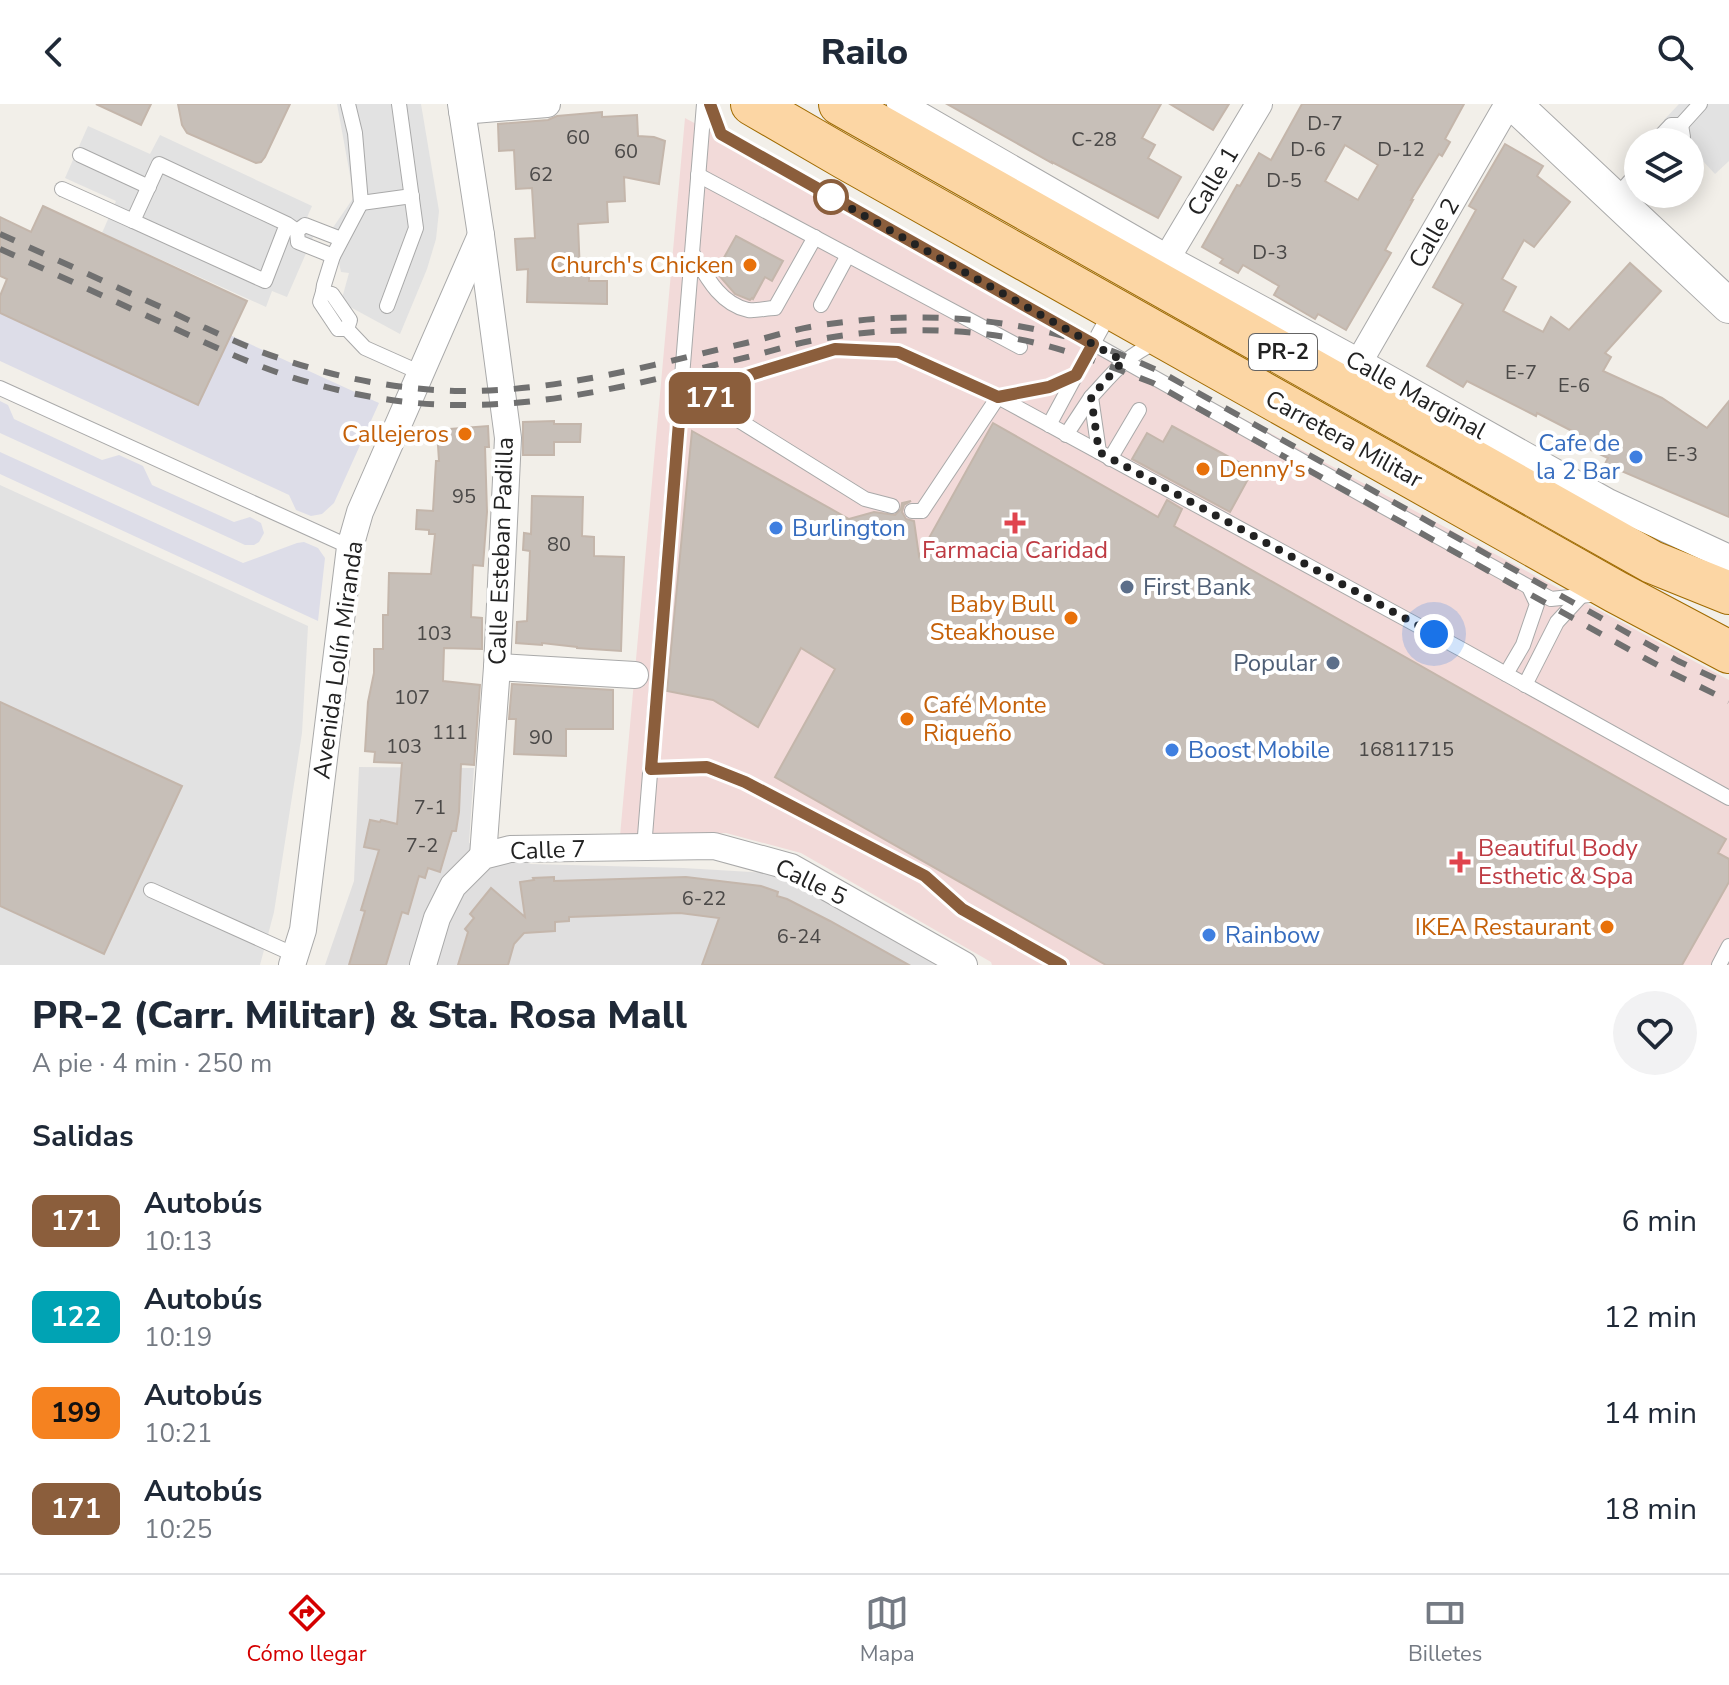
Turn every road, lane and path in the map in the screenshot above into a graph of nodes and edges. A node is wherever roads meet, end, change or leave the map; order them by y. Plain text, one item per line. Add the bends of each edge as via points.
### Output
1 (348, 104) edge
2 (399, 104) edge
3 (547, 104) edge
4 (707, 104) edge
5 (752, 104) edge
6 (840, 104) edge
7 (900, 104) edge
8 (1259, 104) edge
9 (1511, 104) edge
10 (1700, 104) edge
11 (461, 107) edge
12 (1681, 125) junction
13 (1668, 128) edge
14 (1682, 128) edge
15 (80, 155) dead end
16 (698, 175) junction
17 (149, 187) junction
18 (1624, 187) edge
19 (62, 189) dead end
20 (412, 196) junction
21 (1614, 199) junction
22 (361, 203) junction
23 (133, 221) junction
24 (292, 228) junction
25 (481, 235) junction
26 (815, 237) junction
27 (341, 239) junction
28 (693, 254) junction
29 (848, 255) junction
30 (333, 256) junction
31 (1162, 269) junction
32 (821, 305) dead end
33 (387, 306) dead end
34 (1729, 306) edge
35 (1102, 326) junction
36 (1164, 338) junction
37 (1020, 347) dead end
38 (1123, 361) junction
39 (1359, 362) junction
40 (421, 373) junction
41 (1076, 375) junction
42 (682, 385) junction
43 (0, 388) edge
44 (998, 397) junction
45 (1091, 397) junction
46 (707, 401) junction
47 (1139, 410) dead end
48 (1049, 425) junction
49 (1066, 435) junction
50 (1104, 456) junction
51 (892, 506) dead end
52 (912, 511) dead end
53 (350, 547) junction
54 (1729, 558) edge
55 (1529, 587) junction
56 (1729, 593) edge
57 (1598, 594) junction
58 (1729, 652) edge
59 (497, 667) junction
60 (1506, 674) junction
61 (635, 675) dead end
62 (1525, 685) junction
63 (651, 769) junction
64 (1729, 798) edge
65 (644, 848) junction
66 (483, 856) junction
67 (151, 890) dead end
68 (1729, 946) edge
69 (293, 960) edge
70 (1039, 961) edge
71 (1722, 964) edge
72 (423, 965) edge
73 (964, 965) edge
74 (1061, 965) edge

1 - 22 lane
2 - 20 lane
3 - 11 street
4 - 16 lane
4 - 35 lane via 721,134
5 - 35 main road, Carretera Militar / PR-2
6 - 31 main road, Carretera Militar / PR-2
7 - 31 street, Calle Marginal
8 - 31 street, Calle 1
9 - 21 street
9 - 39 street, Calle 2
10 - 12 lane
11 - 25 street, Calle Esteban Padilla
12 - 13 lane
12 - 14 lane
15 - 17 lane
16 - 26 lane
16 - 28 lane
17 - 23 lane
17 - 24 lane via 159,164
18 - 21 lane
19 - 23 lane
20 - 22 lane
20 - 33 lane via 416,228
21 - 34 street
22 - 27 lane
23 - 24 lane via 265,281
24 - 27 lane via 305,225
24 - 30 lane via 298,242
25 - 40 street, Avenida Lolín Miranda
25 - 59 street, Calle Esteban Padilla via 508,438
26 - 28 lane via 775,308 748,310 723,298
26 - 29 lane
27 - 30 lane
28 - 42 lane
29 - 32 lane
29 - 37 lane
30 - 40 lane via 323,292 332,294 350,320 347,329 365,348
31 - 39 street, Calle Marginal
31 - 56 main road, Carretera Militar / PR-2 via 1652,562
35 - 36 main road, Carretera Militar / PR-2
35 - 38 lane
35 - 41 lane
36 - 38 lane
36 - 57 main road, Carretera Militar / PR-2
38 - 45 lane
38 - 55 lane
39 - 54 street, Calle Marginal via 1608,502
40 - 53 street, Avenida Lolín Miranda
41 - 44 lane via 1049,387
41 - 48 lane
42 - 46 lane
42 - 63 lane
43 - 53 lane
44 - 46 lane via 898,352 835,349 737,379
44 - 48 lane
44 - 52 lane via 922,511
45 - 49 lane
45 - 50 lane
46 - 51 lane via 865,499
47 - 50 lane
48 - 49 lane
49 - 50 lane
50 - 60 lane
53 - 69 street, Avenida Lolín Miranda via 303,930
55 - 57 lane via 1551,599
55 - 60 lane via 1537,604
57 - 58 main road, Carretera Militar / PR-2
57 - 62 lane via 1557,622
59 - 61 street
59 - 66 street, Calle Esteban Padilla
60 - 62 lane
62 - 64 lane
63 - 65 lane
63 - 70 lane via 707,767 745,782 925,876 962,909
65 - 66 street, Calle 7 via 510,849
65 - 73 street, Calle 5 via 714,846 791,867
66 - 72 street, Calle 7 via 453,886
67 - 69 lane
68 - 71 lane
70 - 74 lane

